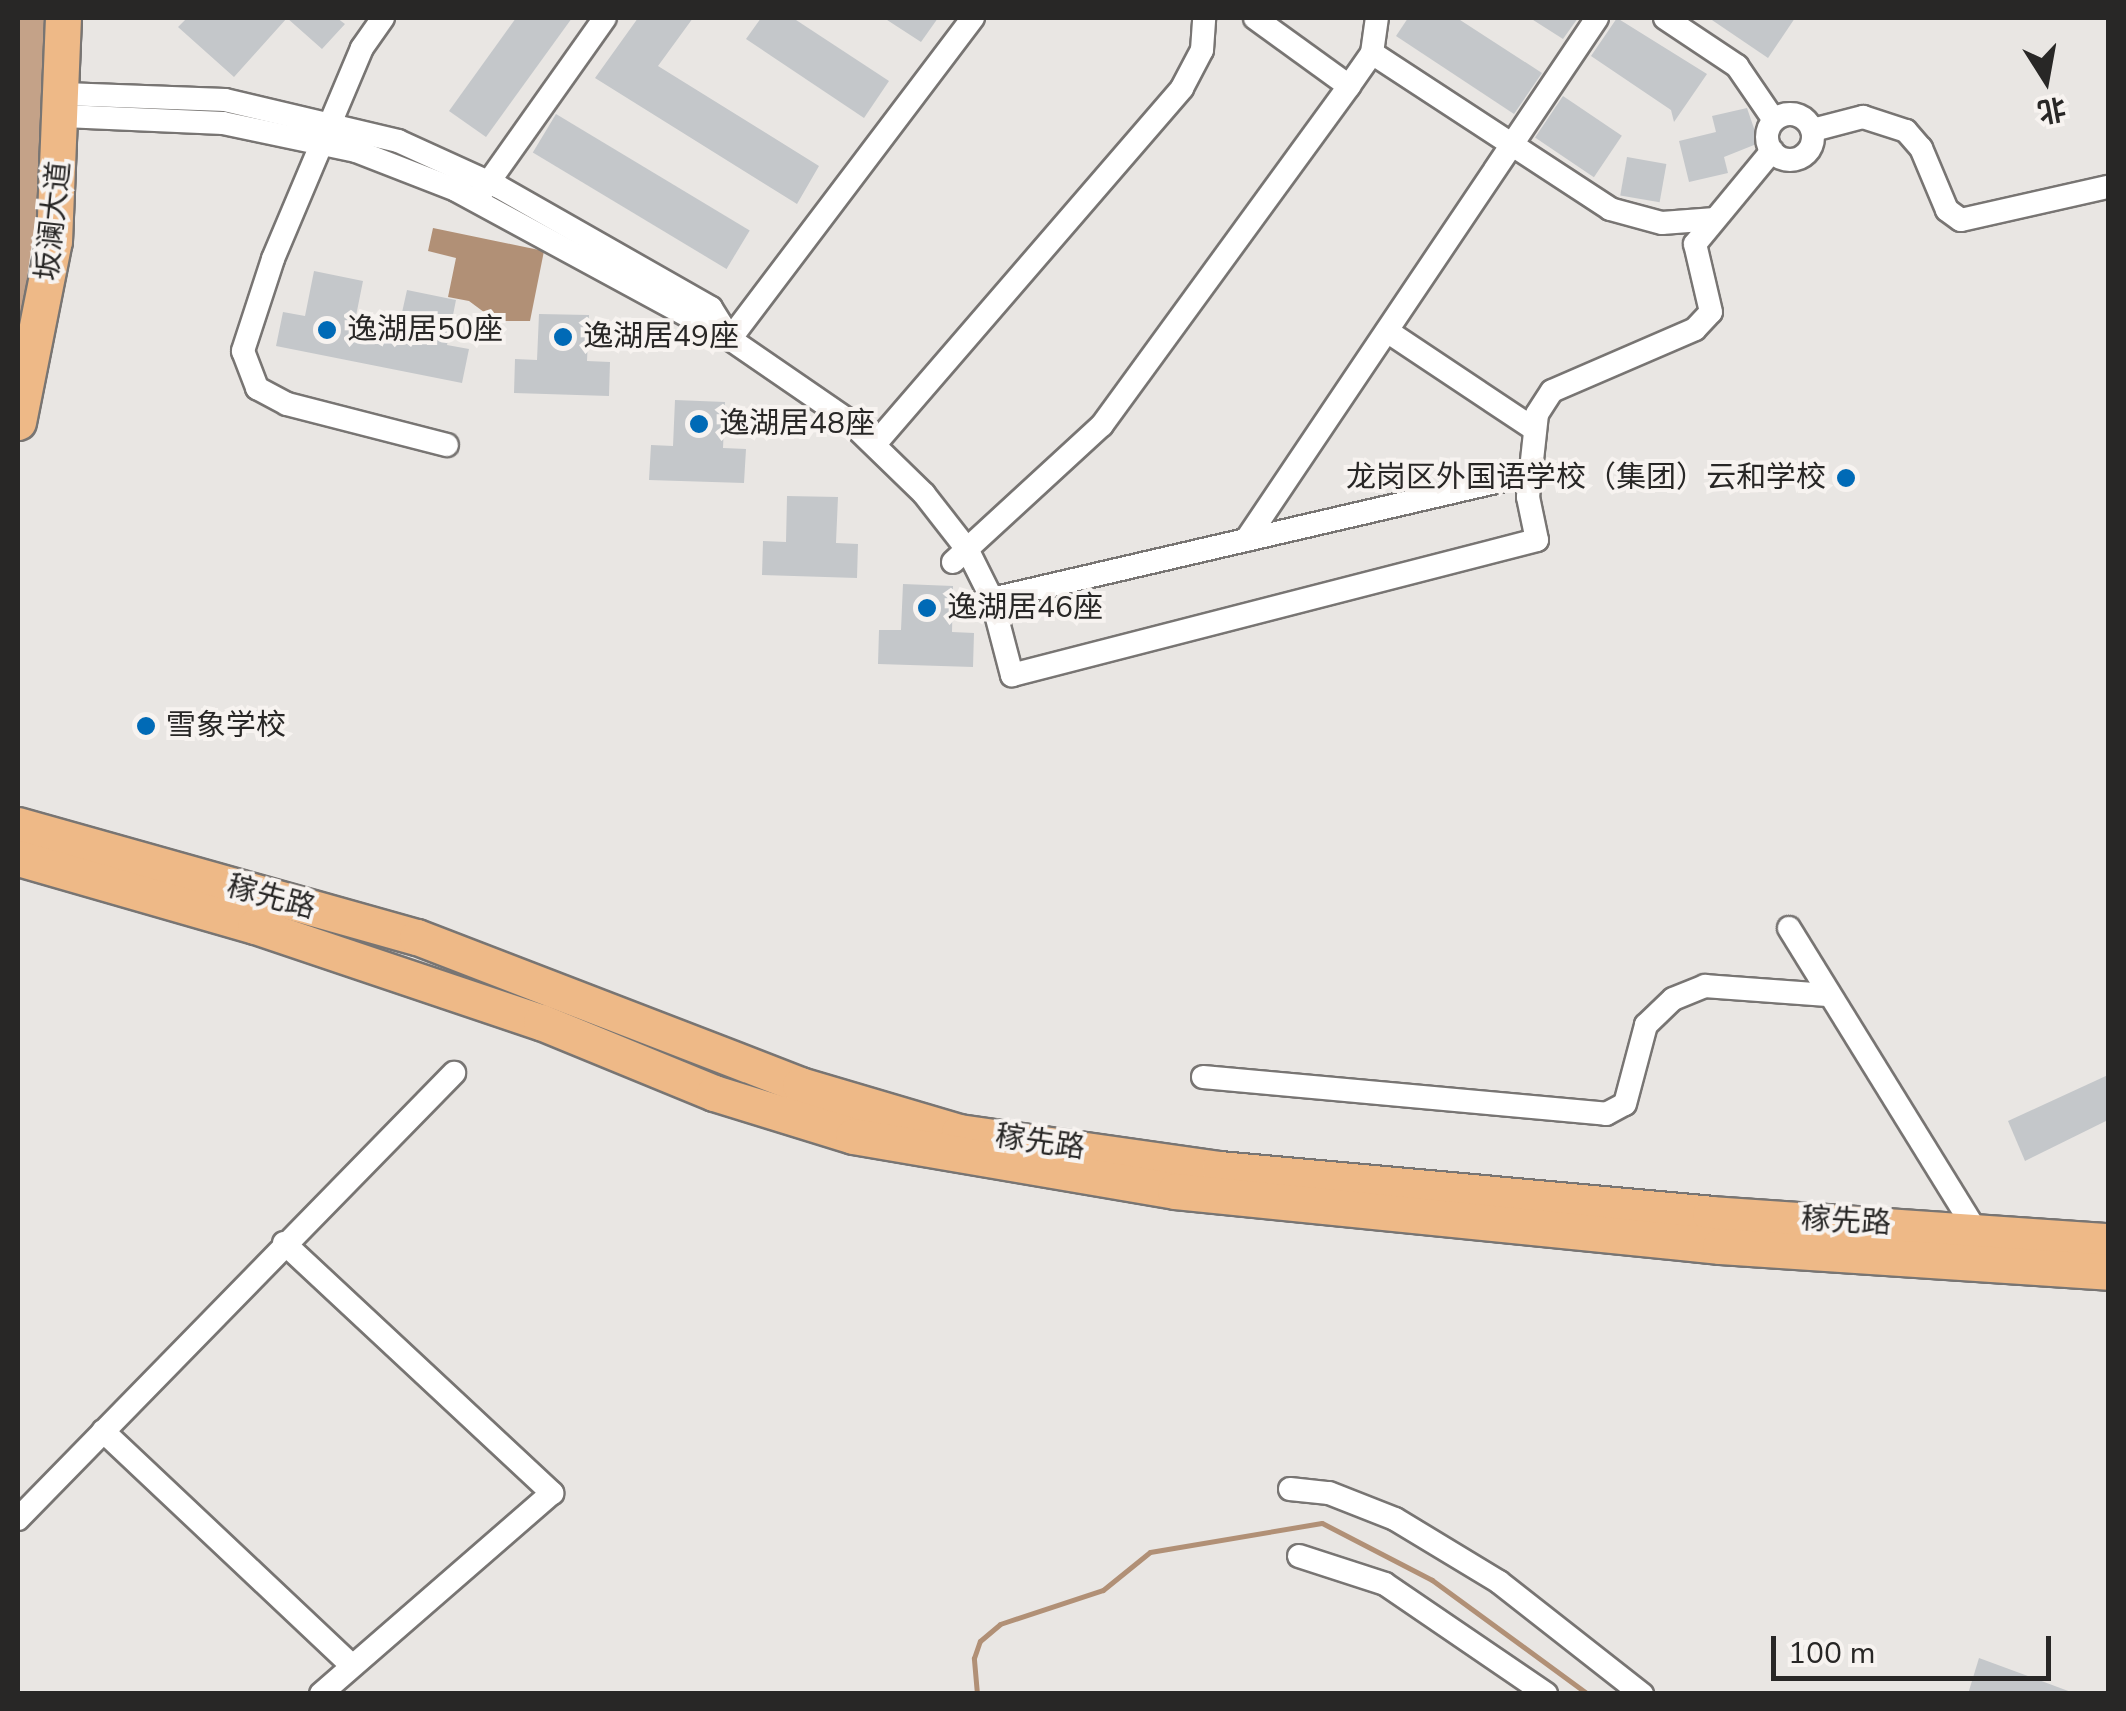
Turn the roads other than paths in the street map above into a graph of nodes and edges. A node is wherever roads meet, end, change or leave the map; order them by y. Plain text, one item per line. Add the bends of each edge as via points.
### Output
1 (63, 18) edge
2 (383, 18) edge
3 (605, 18) edge
4 (973, 18) edge
5 (1204, 18) edge
6 (1254, 18) edge
7 (1377, 18) edge
8 (1597, 18) edge
9 (1665, 18) edge
10 (1372, 53) junction
11 (1350, 86) junction
12 (64, 105) junction
13 (1774, 120) junction
14 (1813, 130) junction
15 (327, 131) junction
16 (1511, 146) junction
17 (1772, 152) junction
18 (2108, 187) edge
19 (482, 191) junction
20 (1716, 219) junction
21 (1386, 331) junction
22 (730, 339) junction
23 (18, 422) edge
24 (1534, 428) junction
25 (875, 444) junction
26 (446, 445) dead end
27 (1530, 474) junction
28 (1246, 540) junction
29 (960, 555) junction
30 (992, 600) junction
31 (18, 826) edge
32 (18, 858) edge
33 (1789, 928) dead end
34 (1827, 995) junction
35 (454, 1073) dead end
36 (1202, 1078) dead end
37 (1975, 1229) junction
38 (2108, 1241) edge
39 (284, 1243) junction
40 (2108, 1272) edge
41 (103, 1430) junction
42 (1290, 1488) dead end
43 (18, 1519) edge
44 (1299, 1556) dead end
45 (350, 1664) junction
46 (322, 1694) edge
47 (1546, 1694) edge
48 (1642, 1694) edge

1 - 12 main road, 坂澜大道
2 - 15 street via 362,48
3 - 19 street
4 - 22 street
5 - 25 street via 1202,50 1182,88
6 - 11 street
7 - 10 street
8 - 16 street
9 - 13 street via 1737,66
10 - 11 street
10 - 16 street
11 - 29 street via 1102,424
12 - 15 street
12 - 23 main road, 坂澜大道 via 49,280
13 - 14 street via 1796,114
13 - 17 street via 1766,135
14 - 17 street via 1812,146 1802,157 1786,160
14 - 18 street via 1863,117 1906,131 1922,148 1947,210 1961,220
15 - 19 street
15 - 26 street via 244,350 257,388 287,404
16 - 20 street via 1626,216 1662,223
16 - 21 street
17 - 20 street
19 - 22 street via 711,308
20 - 24 street via 1695,244 1711,312 1695,328 1552,391
21 - 24 street
21 - 28 street
22 - 25 street via 819,397
24 - 27 street
25 - 29 street
27 - 28 street
27 - 30 street via 1537,540 1012,675
28 - 30 street
29 - 30 street
31 - 37 main road, 稼先路 via 417,937 800,1086 959,1132 1219,1169 1710,1214
32 - 40 main road, 稼先路 via 255,926 540,1022 714,1093 853,1136 1175,1191 1720,1246
33 - 34 street
34 - 36 street via 1705,986 1673,999 1646,1026 1625,1104 1606,1114
34 - 37 street
35 - 39 street
37 - 38 main road, 稼先路
39 - 41 street
39 - 45 street via 552,1493
41 - 43 street
41 - 45 street
42 - 48 street via 1330,1493 1395,1519 1499,1582
44 - 47 street via 1385,1584
45 - 46 street

